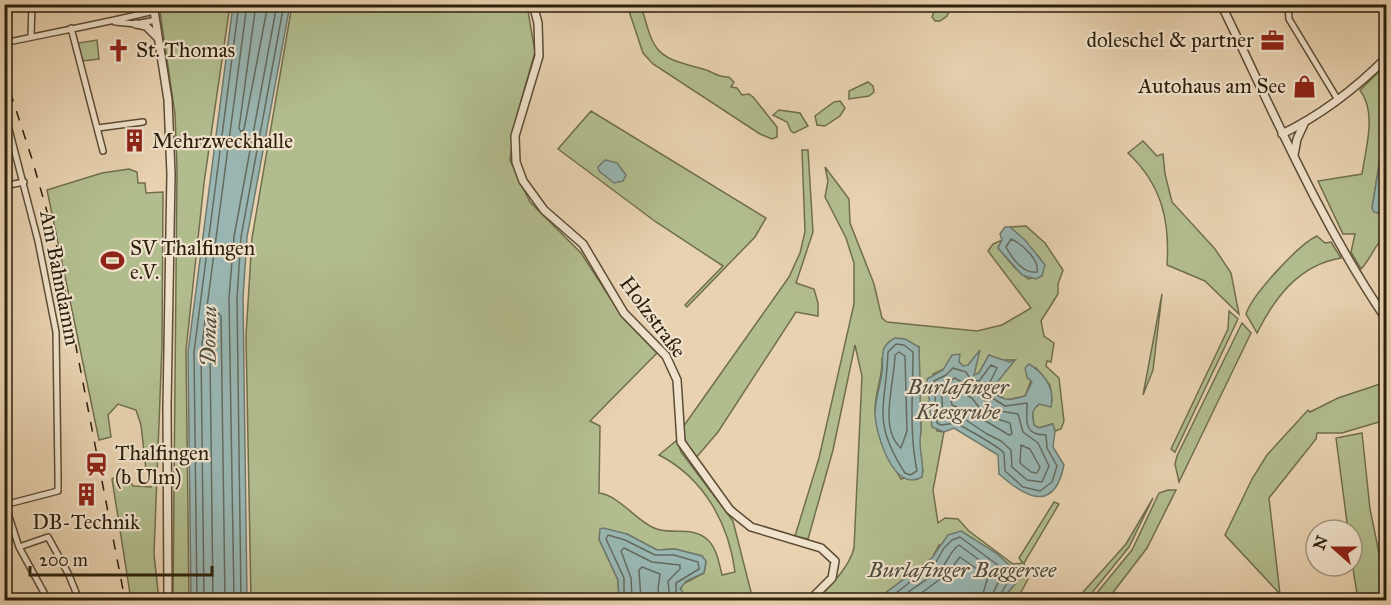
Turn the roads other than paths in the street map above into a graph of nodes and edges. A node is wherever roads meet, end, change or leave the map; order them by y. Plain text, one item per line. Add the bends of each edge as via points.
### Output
1 (32, 4) edge
2 (533, 4) edge
3 (1221, 4) edge
4 (1287, 4) edge
5 (154, 8) edge
6 (156, 20) junction
7 (115, 22) junction
8 (136, 24) junction
9 (71, 28) junction
10 (31, 37) junction
11 (160, 40) junction
12 (4, 43) edge
13 (1386, 58) edge
14 (1338, 100) junction
15 (4, 110) edge
16 (143, 122) dead end
17 (1306, 122) junction
18 (98, 128) junction
19 (1282, 134) junction
20 (103, 151) dead end
21 (1294, 159) junction
22 (24, 182) junction
23 (4, 186) edge
24 (1386, 319) edge
25 (5, 504) edge
26 (19, 548) junction
27 (48, 600) edge
28 (79, 600) edge
29 (168, 600) edge
30 (810, 600) edge

1 - 10 street
2 - 30 street, Holzstraße via 539,56 515,136 516,162 529,191 591,254 624,313 666,356 677,380 681,441 730,510 751,527 821,548 835,561 832,578
3 - 19 street
4 - 14 street via 1289,19
5 - 6 street
5 - 7 street
6 - 8 street
6 - 11 street
7 - 8 street
7 - 9 street
8 - 11 street via 146,26
9 - 10 street
9 - 18 street
10 - 12 street
11 - 29 street via 168,100 171,174
13 - 14 street
14 - 17 street
15 - 22 street, Am Bahndamm
16 - 18 street
17 - 19 street
17 - 21 street via 1297,139
18 - 20 street
19 - 21 street
21 - 24 street via 1352,268
22 - 23 street
22 - 25 street, Am Bahndamm via 56,332 58,491
25 - 26 street
26 - 27 street
26 - 28 street via 48,537

